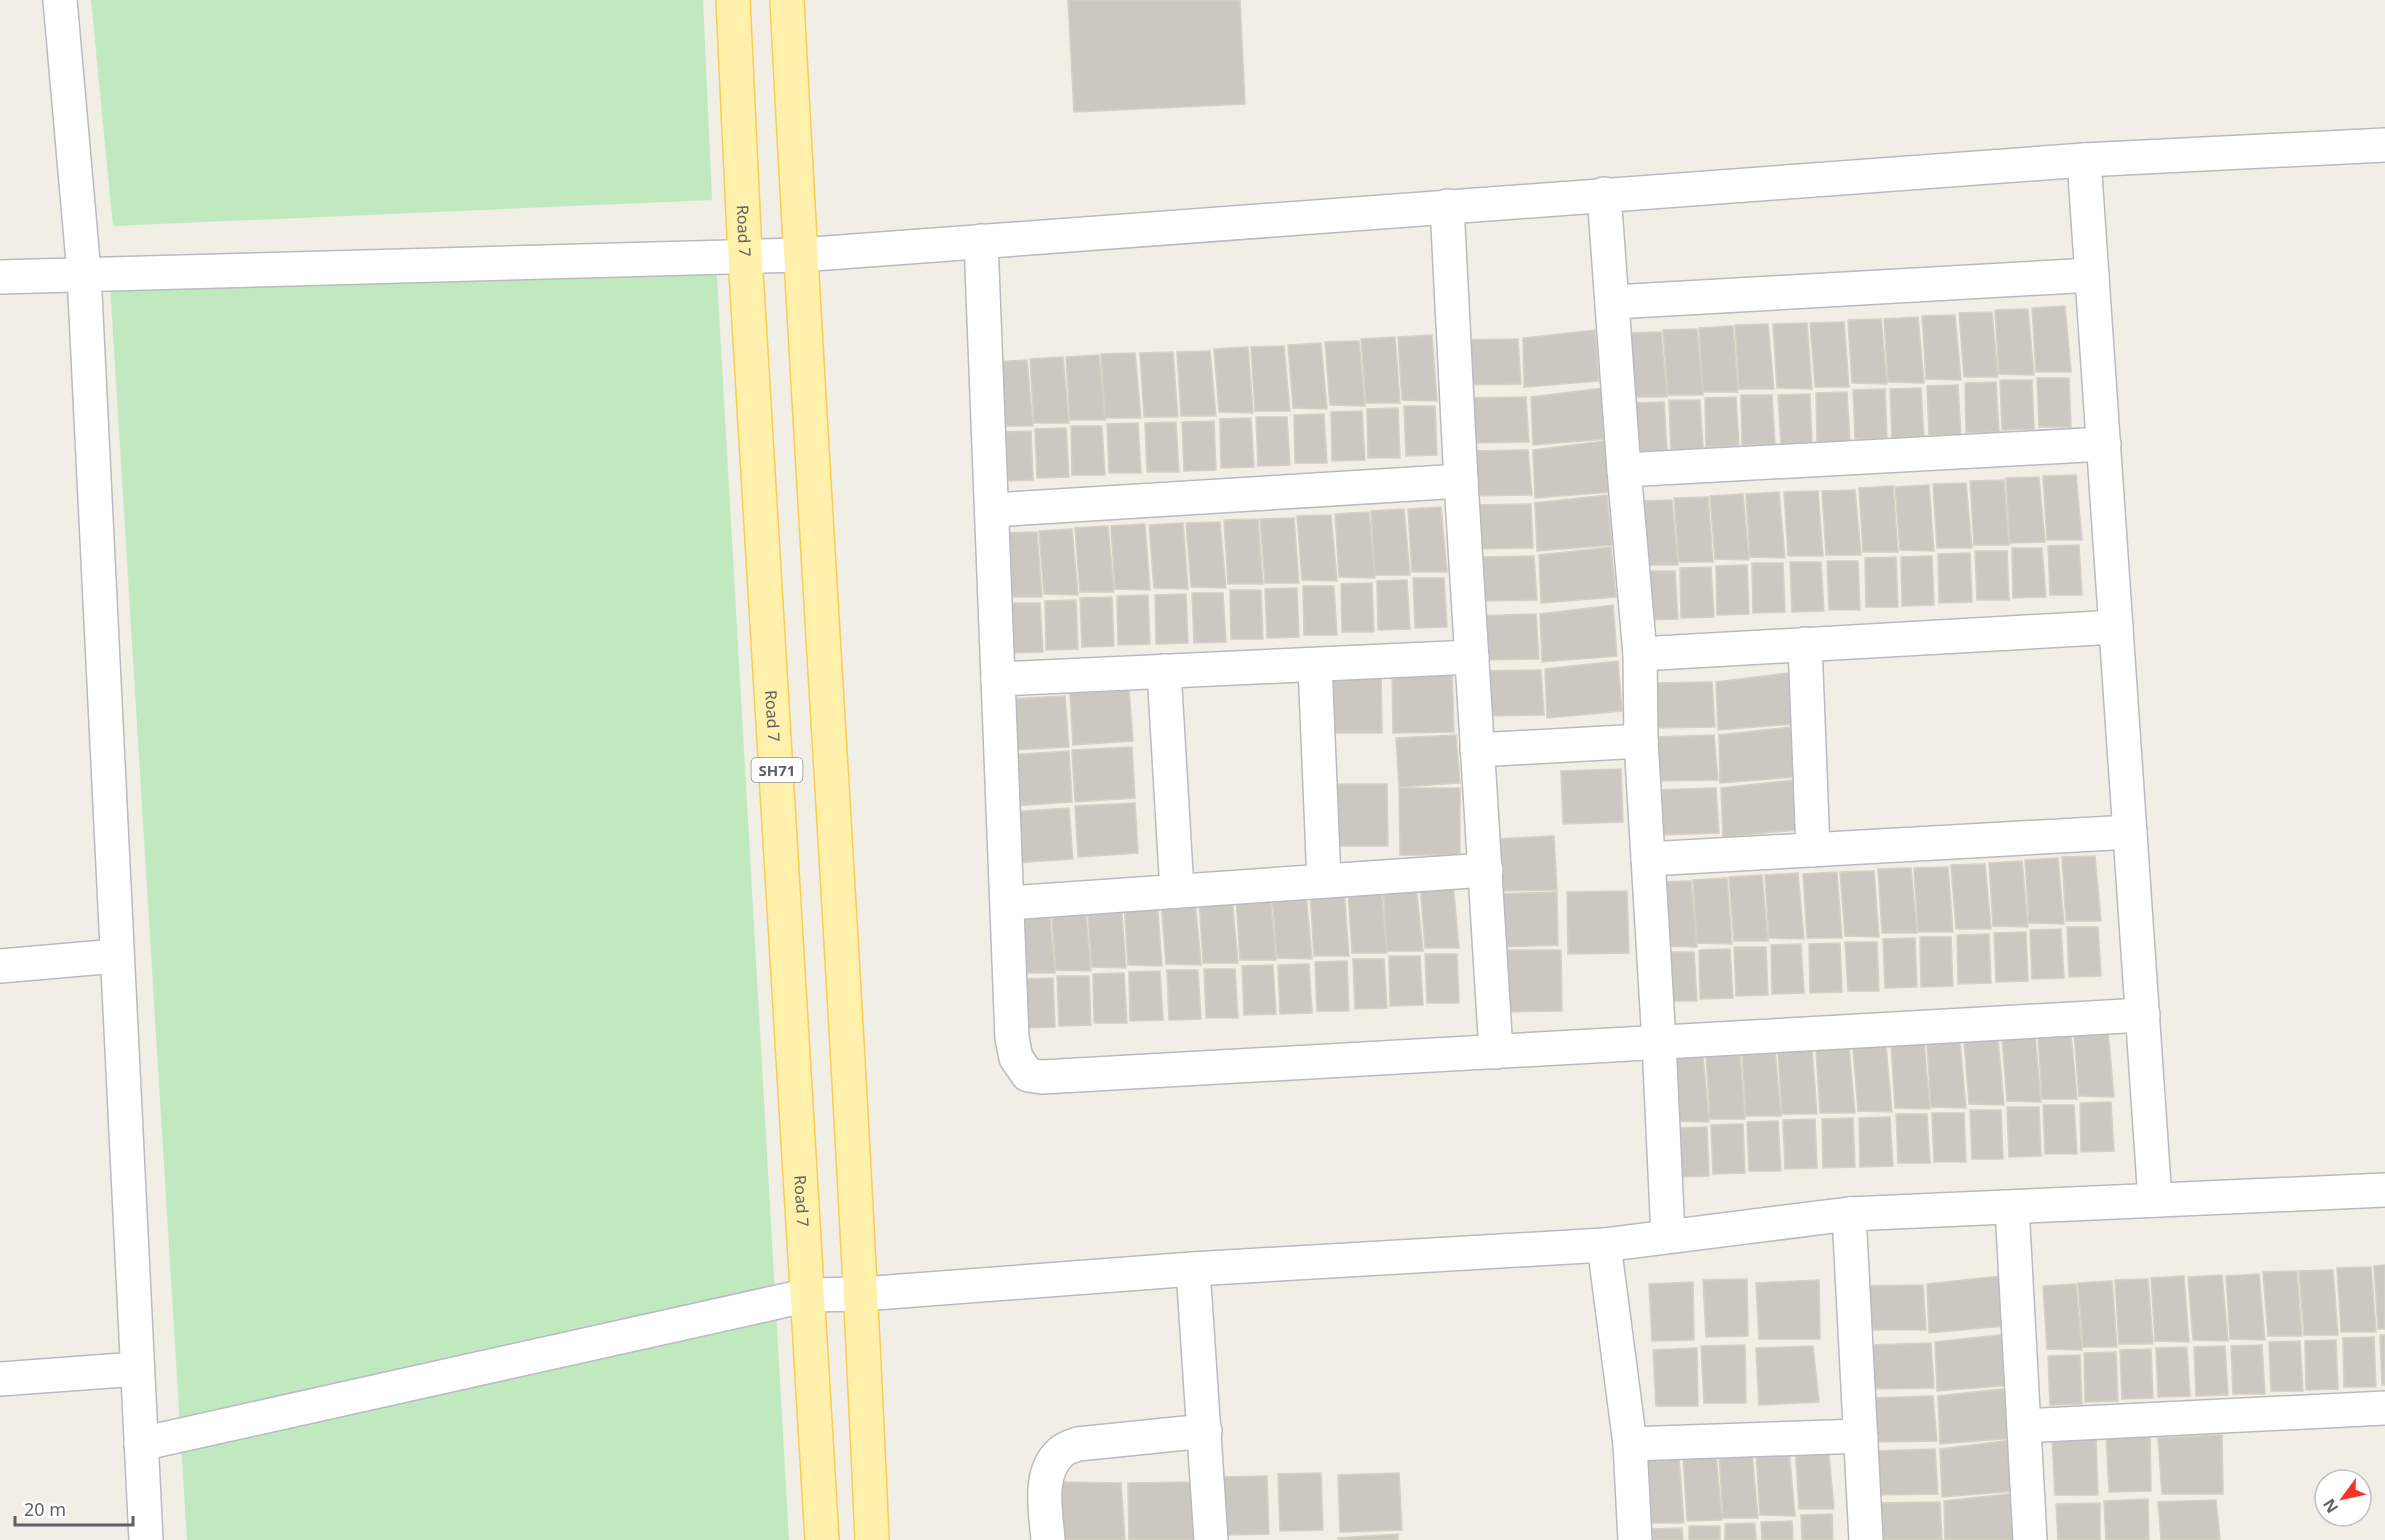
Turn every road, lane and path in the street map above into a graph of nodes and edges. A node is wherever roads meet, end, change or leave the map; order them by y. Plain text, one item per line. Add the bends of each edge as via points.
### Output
1 (60, 0) edge
2 (734, 0) edge
3 (787, 0) edge
4 (2385, 145) edge
5 (2084, 160) junction
6 (1605, 194) junction
7 (1447, 206) junction
8 (981, 241) junction
9 (745, 255) junction
10 (800, 255) junction
11 (84, 273) junction
12 (2092, 275) junction
13 (0, 277) edge
14 (1614, 302) junction
15 (2104, 444) junction
16 (1624, 470) junction
17 (1461, 481) junction
18 (993, 510) junction
19 (2116, 627) junction
20 (1805, 644) junction
21 (1640, 654) junction
22 (1472, 657) junction
23 (1315, 665) junction
24 (1164, 671) junction
25 (998, 679) junction
26 (1641, 741) junction
27 (1477, 750) junction
28 (2130, 832) junction
29 (1813, 850) junction
30 (1648, 859) junction
31 (1486, 870) junction
32 (1324, 881) junction
33 (1177, 891) junction
34 (1008, 903) junction
35 (116, 956) junction
36 (0, 966) edge
37 (2143, 1015) junction
38 (1659, 1042) junction
39 (1496, 1052) junction
40 (2385, 1190) edge
41 (2155, 1200) junction
42 (2012, 1207) junction
43 (1849, 1214) junction
44 (1668, 1236) junction
45 (1604, 1245) junction
46 (1193, 1269) junction
47 (862, 1294) junction
48 (809, 1295) junction
49 (137, 1369) junction
50 (0, 1379) edge
51 (2385, 1408) edge
52 (2024, 1426) junction
53 (1205, 1431) junction
54 (1861, 1436) junction
55 (141, 1444) junction
56 (1630, 1444) junction
57 (146, 1540) edge
58 (822, 1540) edge
59 (872, 1540) edge
60 (1048, 1540) edge
61 (1211, 1540) edge
62 (1635, 1540) edge
63 (1866, 1540) edge
64 (2030, 1540) edge

1 - 11 street
2 - 9 main road, Road 7 / SH71
3 - 10 main road
4 - 5 street
5 - 6 street
5 - 12 street
6 - 7 street
6 - 14 street
7 - 8 street
7 - 17 street
8 - 10 street
8 - 18 street
9 - 10 street
9 - 11 street
9 - 48 main road, Road 7 / SH71
10 - 47 main road
11 - 13 street
11 - 35 street
12 - 14 street
12 - 15 street
14 - 16 street
15 - 16 street
15 - 19 street
16 - 21 street
17 - 18 street
17 - 22 street
18 - 25 street
19 - 20 street
19 - 28 street
20 - 21 street
20 - 29 street
21 - 26 street
22 - 23 street
22 - 27 street
23 - 24 street
23 - 32 street
24 - 25 street
24 - 33 street
25 - 34 street
26 - 27 street
26 - 30 street
27 - 31 street
28 - 29 street
28 - 37 street
29 - 30 street
30 - 38 street
31 - 32 street
31 - 39 street
32 - 33 street
33 - 34 street
34 - 39 street via 1012,1038 1016,1058 1028,1075
35 - 36 street
35 - 49 street
37 - 38 street
37 - 41 street
38 - 39 street
38 - 44 street
40 - 41 street
41 - 42 street
42 - 43 street
42 - 52 street
43 - 44 street
43 - 54 street
44 - 45 street
45 - 46 street
45 - 56 street
46 - 47 street
46 - 53 street
47 - 48 street
47 - 59 main road
48 - 55 street
48 - 58 main road, Road 7 / SH71
49 - 50 street
49 - 55 street
51 - 52 street
52 - 64 street
53 - 60 street via 1078,1444 1062,1451 1050,1465 1045,1484
53 - 61 street
54 - 56 street
54 - 63 street
55 - 57 street
56 - 62 street

